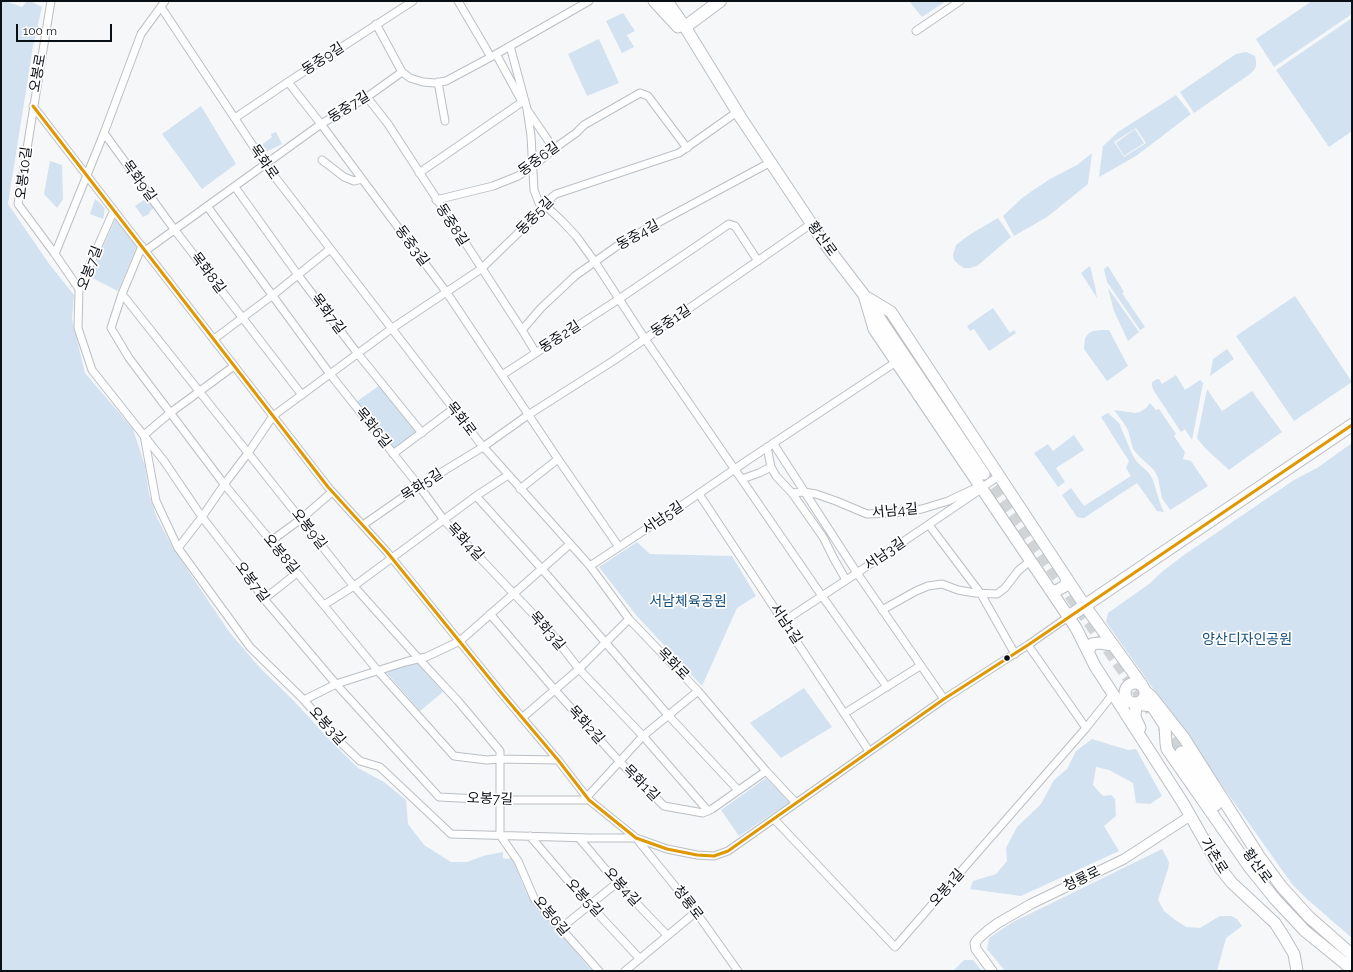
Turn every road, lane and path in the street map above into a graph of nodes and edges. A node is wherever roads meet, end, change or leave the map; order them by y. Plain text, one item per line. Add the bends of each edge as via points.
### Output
1 (51, 1) edge
2 (412, 1) edge
3 (458, 1) edge
4 (589, 1) edge
5 (654, 1) edge
6 (667, 1) edge
7 (676, 1) edge
8 (720, 1) edge
9 (960, 1) edge
10 (163, 4) edge
11 (376, 24) junction
12 (688, 25) junction
13 (916, 31) dead end
14 (693, 41) junction
15 (510, 46) junction
16 (494, 56) junction
17 (402, 72) junction
18 (288, 82) junction
19 (438, 82) junction
20 (367, 97) junction
21 (523, 101) junction
22 (33, 106) junction
23 (527, 109) junction
24 (737, 112) junction
25 (235, 118) junction
26 (445, 121) dead end
27 (321, 124) junction
28 (104, 133) junction
29 (687, 148) junction
30 (554, 149) junction
31 (322, 160) dead end
32 (770, 162) junction
33 (265, 164) junction
34 (532, 167) junction
35 (419, 173) junction
36 (87, 174) junction
37 (362, 179) junction
38 (235, 186) junction
39 (436, 200) junction
40 (207, 206) junction
41 (546, 206) junction
42 (114, 210) junction
43 (811, 224) junction
44 (174, 229) junction
45 (144, 248) junction
46 (330, 249) junction
47 (55, 254) junction
48 (758, 261) junction
49 (595, 262) junction
50 (482, 269) junction
51 (298, 275) junction
52 (79, 289) junction
53 (447, 293) junction
54 (122, 294) junction
55 (273, 295) junction
56 (864, 295) junction
57 (619, 299) junction
58 (242, 318) junction
59 (391, 329) junction
60 (522, 330) junction
61 (214, 339) junction
62 (645, 339) junction
63 (536, 353) junction
64 (358, 354) junction
65 (896, 362) junction
66 (234, 366) junction
67 (330, 374) junction
68 (502, 375) junction
69 (200, 392) junction
70 (302, 395) junction
71 (453, 409) junction
72 (170, 413) junction
73 (528, 415) junction
74 (273, 416) junction
75 (1352, 425) edge
76 (422, 433) junction
77 (144, 435) junction
78 (770, 445) junction
79 (483, 447) junction
80 (248, 453) junction
81 (393, 454) junction
82 (558, 459) junction
83 (990, 463) junction
84 (772, 467) junction
85 (735, 469) junction
86 (508, 475) junction
87 (999, 476) junction
88 (742, 479) junction
89 (981, 483) junction
90 (224, 484) junction
91 (420, 486) junction
92 (520, 488) junction
93 (332, 492) junction
94 (804, 492) junction
95 (792, 493) junction
96 (699, 494) junction
97 (476, 496) junction
98 (202, 517) junction
99 (301, 519) junction
100 (444, 520) junction
101 (363, 525) junction
102 (929, 525) junction
103 (271, 541) junction
104 (570, 544) junction
105 (619, 547) junction
106 (178, 548) junction
107 (392, 558) junction
108 (1030, 561) junction
109 (590, 566) junction
110 (542, 569) junction
111 (297, 573) junction
112 (857, 574) junction
113 (1067, 579) junction
114 (846, 580) junction
115 (354, 586) junction
116 (1050, 590) junction
117 (514, 594) junction
118 (981, 594) junction
119 (822, 596) junction
120 (264, 599) junction
121 (324, 606) junction
122 (1085, 606) junction
123 (882, 610) junction
124 (490, 614) junction
125 (1068, 617) junction
126 (629, 619) junction
127 (784, 621) junction
128 (460, 641) junction
129 (605, 643) junction
130 (1028, 645) junction
131 (1113, 645) junction
132 (1088, 652) junction
133 (1014, 654) junction
134 (419, 659) junction
135 (920, 666) junction
136 (1095, 666) junction
137 (579, 669) junction
138 (378, 670) junction
139 (336, 684) junction
140 (887, 687) junction
141 (1144, 688) junction
142 (554, 689) junction
143 (698, 691) junction
144 (1113, 694) junction
145 (1125, 694) junction
146 (944, 699) junction
147 (304, 700) junction
148 (1136, 704) junction
149 (845, 713) junction
150 (668, 715) junction
151 (522, 718) junction
152 (1086, 728) junction
153 (643, 736) junction
154 (1184, 738) junction
155 (1166, 746) junction
156 (869, 751) junction
157 (1181, 752) tunnel mouth
158 (500, 759) junction
159 (558, 760) junction
160 (619, 761) junction
161 (766, 771) junction
162 (1164, 773) junction
163 (738, 790) junction
164 (588, 799) junction
165 (500, 800) junction
166 (796, 803) junction
167 (708, 810) junction
168 (1190, 816) junction
169 (774, 819) junction
170 (500, 835) junction
171 (530, 836) junction
172 (579, 838) junction
173 (636, 838) junction
174 (617, 882) junction
175 (590, 905) junction
176 (696, 912) junction
177 (561, 928) junction
178 (667, 935) junction
179 (1352, 956) edge
180 (640, 959) junction
181 (1352, 966) edge
182 (599, 971) edge
183 (625, 971) edge
184 (738, 971) edge
185 (992, 971) edge
186 (1297, 971) edge

1 - 22 street, 오봉로
2 - 11 street, 동중9길
3 - 16 street
4 - 15 street
5 - 14 main road
6 - 12 main road, 황산로
7 - 12 main road
8 - 12 main road
9 - 13 street
10 - 25 street, 목화로
10 - 28 street via 141,34
11 - 17 street
11 - 18 street, 동중9길
12 - 14 main road, 황산로
14 - 24 main road, 황산로
15 - 16 street
15 - 21 street
16 - 19 street via 446,81
16 - 21 street
17 - 19 street via 423,82
17 - 20 street, 동중7길
18 - 25 street, 동중9길
18 - 27 street, 동중3길
19 - 26 street
20 - 27 street, 동중7길
20 - 35 street, 동중8길 via 388,124
21 - 23 street
21 - 35 street
22 - 36 street, 오봉로
22 - 47 street, 오봉10길 via 18,204
23 - 30 street
23 - 34 street
24 - 29 street, 동중5길
24 - 32 main road, 황산로
25 - 33 street, 목화로
27 - 33 street, 동중7길
27 - 37 street, 동중3길
28 - 36 street
28 - 44 street, 목화9길
29 - 30 street, 동중6길 via 648,96 640,94 584,125
29 - 41 street, 동중5길 via 680,153 556,194
30 - 34 street, 동중6길
31 - 37 street via 344,177
32 - 43 main road, 황산로
32 - 49 street, 동중4길 via 624,242
33 - 38 street
33 - 46 street, 목화로
34 - 39 street, 동중6길 via 493,186
34 - 41 street via 534,190 539,203
35 - 39 street, 동중8길
36 - 42 street, 오봉로
36 - 47 street
37 - 53 street, 동중3길
38 - 40 street
38 - 51 street
39 - 50 street, 동중8길
40 - 44 street
40 - 55 street
41 - 49 street via 576,236
41 - 50 street, 동중5길
42 - 45 street, 오봉로
42 - 52 street, 오봉7길
43 - 48 street, 동중1길
43 - 56 main road, 황산로
44 - 45 street
44 - 58 street, 목화8길
45 - 54 street, 오봉8길
45 - 61 street, 오봉로
46 - 51 street
46 - 59 street, 목화로
47 - 52 street, 오봉10길
48 - 57 street, 동중2길 via 735,226 729,224
48 - 62 street, 동중1길
49 - 57 street
49 - 60 street, 동중4길 via 560,289
50 - 53 street, 동중5길
50 - 60 street, 동중8길
51 - 55 street
51 - 64 street, 목화7길
52 - 77 street, 오봉7길 via 78,328 92,370
53 - 59 street, 동중5길
53 - 68 street, 동중3길
54 - 69 street, 오봉9길
54 - 72 street, 오봉8길 via 111,328 129,358
55 - 58 street
55 - 67 street
56 - 65 main road via 874,329
56 - 83 main road via 891,312
56 - 89 main road, 황산로
57 - 62 street
57 - 63 street, 동중2길
58 - 61 street
58 - 70 street
59 - 64 street
59 - 71 street, 목화로
60 - 63 street, 동중8길
61 - 66 street, 오봉로
62 - 73 street, 동중1길
62 - 85 street
63 - 68 street, 동중2길
64 - 67 street
64 - 76 street
65 - 78 street, 서남5길
65 - 89 main road
66 - 69 street
66 - 74 street, 오봉로
67 - 70 street
67 - 81 street, 목화6길
68 - 73 street, 동중3길
69 - 72 street
69 - 80 street, 오봉9길
70 - 74 street
71 - 76 street, 목화6길
71 - 79 street, 목화로
72 - 77 street
72 - 90 street, 오봉8길
73 - 79 street, 동중1길
73 - 82 street
74 - 80 street
74 - 93 street, 오봉로
75 - 122 main road
76 - 81 street, 목화6길
77 - 98 street, 오봉7길
77 - 106 street, 오봉3길 via 156,501
78 - 84 street
78 - 85 street, 서남5길
78 - 94 street
79 - 86 street, 목화로
79 - 91 street, 목화5길
80 - 90 street
80 - 99 street, 오봉9길
81 - 91 street, 목화4길
82 - 92 street
82 - 105 street
83 - 87 main road
83 - 89 main road via 991,477
84 - 88 street
84 - 95 street via 776,476
85 - 88 street
85 - 96 street, 서남5길
86 - 92 street, 목화로
86 - 97 street
87 - 89 street
87 - 113 main road
88 - 119 street
89 - 94 street, 서남4길 via 948,501 922,509 893,513 867,514 816,494
89 - 102 street, 서남3길
89 - 108 main road
90 - 98 street
90 - 103 street, 오봉8길
91 - 100 street, 목화4길
91 - 101 street, 목화5길
92 - 104 street, 목화로
93 - 99 street
93 - 101 street, 오봉로
94 - 95 street, 서남4길
94 - 112 street
95 - 114 street via 824,537
96 - 105 street, 서남5길
96 - 127 street, 서남1길
97 - 100 street
97 - 110 street
98 - 106 street
98 - 120 street, 오봉7길
99 - 103 street
99 - 115 street, 오봉9길
100 - 107 street
100 - 117 street, 목화4길
101 - 107 street, 오봉로
102 - 112 street, 서남3길
102 - 118 street
103 - 111 street, 오봉8길
104 - 109 street, 목화로
104 - 110 street
105 - 109 street, 서남5길
106 - 147 street, 오봉3길 via 250,647
107 - 115 street
107 - 128 street, 오봉로
108 - 116 main road
108 - 118 street via 997,594
109 - 126 street, 목화로
110 - 117 street
110 - 129 street
111 - 120 street
111 - 121 street, 오봉8길
112 - 114 street, 서남3길
112 - 123 street
113 - 116 main road via 1065,586 1056,591
113 - 122 main road
114 - 119 street, 서남3길
115 - 121 street
115 - 134 street, 오봉9길
116 - 125 main road
117 - 124 street
117 - 137 street, 목화3길 via 552,634
118 - 123 street via 942,584 928,586
118 - 133 street
119 - 127 street, 서남3길
119 - 140 street
120 - 139 street, 오봉7길
121 - 138 street, 오봉8길
122 - 125 main road
122 - 131 main road
123 - 135 street
124 - 128 street
124 - 142 street
125 - 130 street, 오봉로
125 - 132 main road
126 - 129 street
126 - 143 street, 목화로
127 - 149 street, 서남1길
128 - 134 street
128 - 151 street, 오봉로
129 - 137 street
129 - 150 street
130 - 133 street, 오봉로
130 - 152 street
131 - 132 main road via 1092,644
131 - 141 main road
132 - 136 main road
133 - 146 street, 오봉로
134 - 138 street
134 - 158 street, 오봉9길 via 500,751
135 - 140 street
135 - 146 street
136 - 144 main road, 가촌로
136 - 145 main road
137 - 142 street
137 - 153 street
138 - 139 street
138 - 158 street, 오봉8길 via 454,756
139 - 147 street
139 - 165 street, 오봉7길 via 439,797
140 - 149 street
141 - 145 main road via 1132,683 1127,687
141 - 148 main road via 1145,695 1142,701
141 - 154 main road
142 - 151 street
142 - 160 street, 목화2길
143 - 150 street
143 - 161 street, 목화로
144 - 152 street, 오봉1길
144 - 162 main road, 가촌로
145 - 148 main road via 1130,702
146 - 156 street, 오봉로
147 - 170 street, 오봉3길 via 337,739 360,761 380,767 451,834
148 - 155 main road via 1152,706 1161,718 1165,726
148 - 162 main road via 1135,717 1138,726 1162,762
149 - 156 street, 서남1길
150 - 153 street
150 - 163 street
151 - 159 street, 오봉로
152 - 169 street, 오봉1길 via 895,948
153 - 160 street
153 - 167 street
154 - 155 main road via 1171,739
154 - 179 main road via 1281,886 1309,917
155 - 181 main road via 1250,868 1275,899 1305,931 1348,966
156 - 166 street, 오봉로
157 - 181 main road, 황산로 via 1237,838 1281,898 1310,929
158 - 159 street, 오봉8길
158 - 165 street
159 - 164 street, 오봉로
160 - 164 street
160 - 167 street, 목화1길 via 664,806 703,813
161 - 163 street
161 - 166 street, 목화로
162 - 168 main road, 가촌로
163 - 167 street
164 - 165 street, 오봉7길
164 - 173 street, 오봉로
165 - 170 street
166 - 169 street, 오봉로
168 - 185 street, 청룡로 via 1124,859 998,923 975,944
168 - 186 main road, 가촌로 via 1227,877 1275,923 1294,954
169 - 173 street, 오봉로 via 728,851 714,856 667,849
170 - 171 street, 오봉3길
170 - 177 street, 오봉6길 via 518,862 534,898
171 - 172 street, 오봉3길
171 - 175 street, 오봉5길
172 - 173 street, 오봉3길
172 - 174 street, 오봉4길
173 - 176 street, 청룡로
174 - 175 street
174 - 178 street, 오봉4길
175 - 177 street
175 - 180 street, 오봉5길
176 - 178 street
176 - 184 street, 청룡로
177 - 182 street, 오봉6길
178 - 180 street
180 - 183 street

